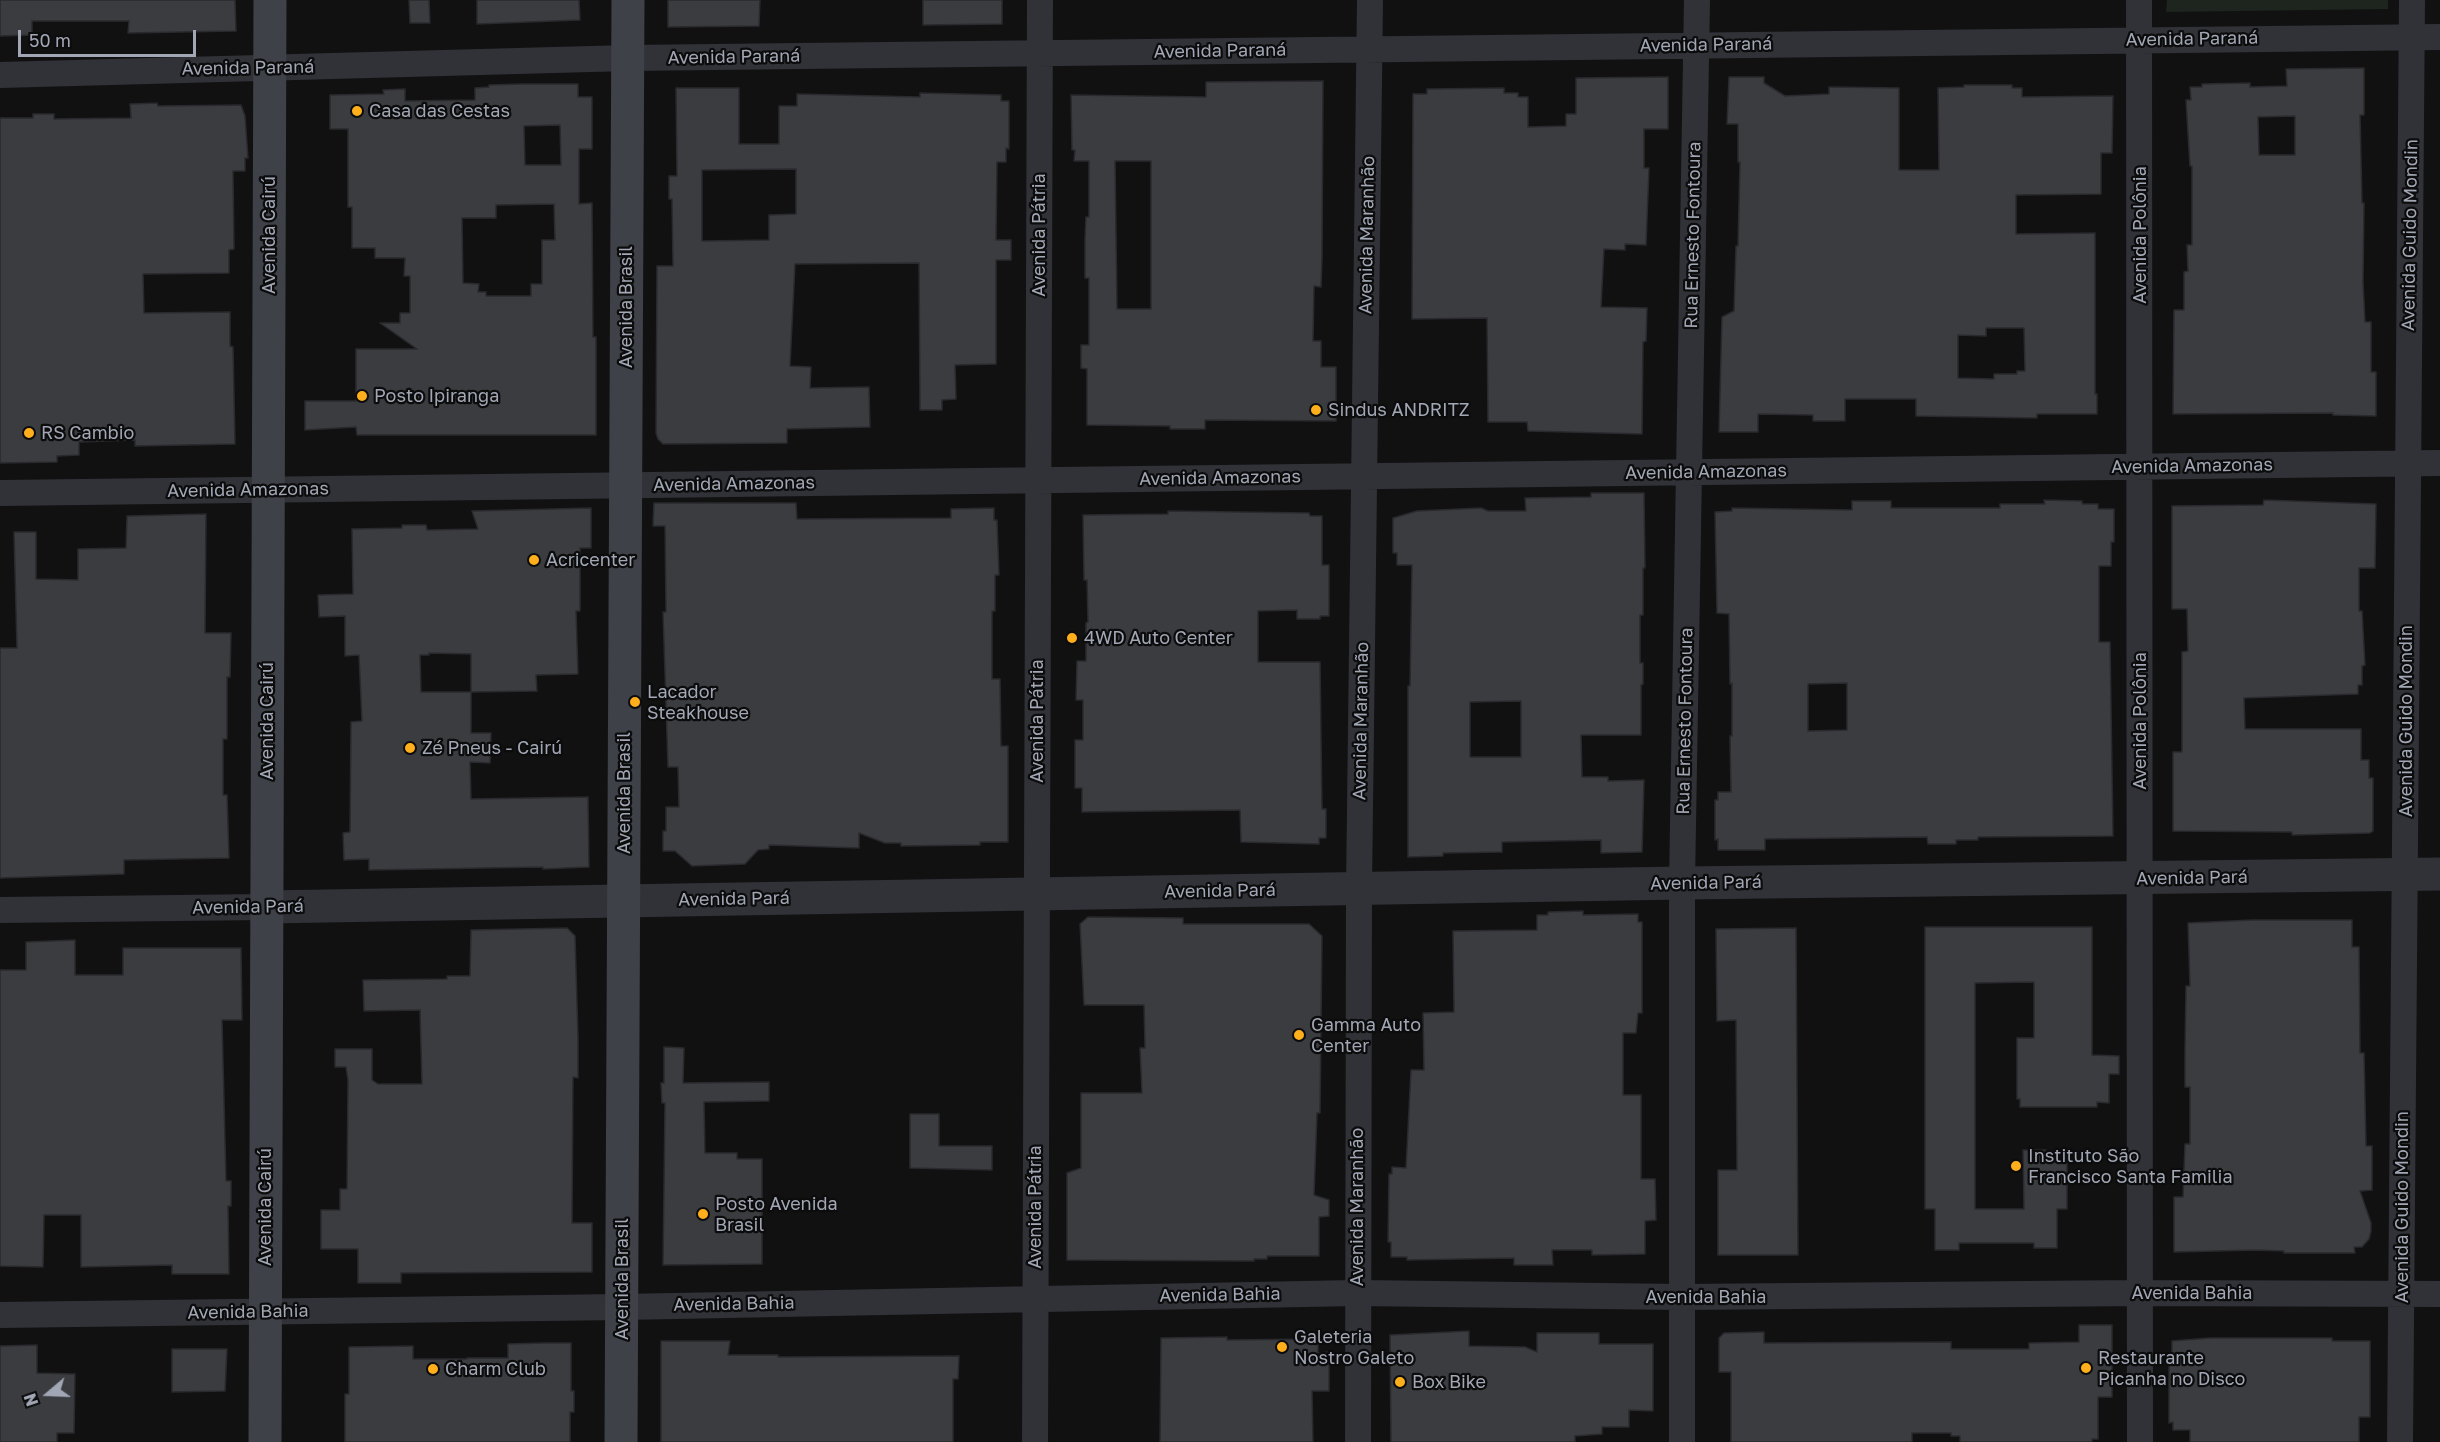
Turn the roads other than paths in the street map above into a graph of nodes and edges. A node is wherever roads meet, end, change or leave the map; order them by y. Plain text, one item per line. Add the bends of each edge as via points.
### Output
1 (270, 0) edge
2 (628, 0) edge
3 (1040, 0) edge
4 (1370, 0) edge
5 (1697, 0) edge
6 (2139, 0) edge
7 (2412, 0) edge
8 (2412, 36) junction
9 (2440, 37) edge
10 (2139, 40) junction
11 (1696, 45) junction
12 (1370, 49) junction
13 (1039, 53) junction
14 (628, 58) junction
15 (270, 68) junction
16 (0, 75) edge
17 (2408, 463) junction
18 (2440, 463) edge
19 (2140, 466) junction
20 (1689, 472) junction
21 (1364, 476) junction
22 (1038, 480) junction
23 (626, 485) junction
24 (268, 490) junction
25 (0, 493) edge
26 (2405, 874) junction
27 (2440, 874) edge
28 (2140, 879) junction
29 (1682, 883) junction
30 (1359, 889) junction
31 (1036, 894) junction
32 (624, 901) junction
33 (266, 907) junction
34 (0, 910) edge
35 (1357, 1293) junction
36 (2140, 1293) junction
37 (2401, 1294) junction
38 (2440, 1294) edge
39 (1682, 1297) junction
40 (1035, 1298) junction
41 (622, 1307) junction
42 (265, 1311) junction
43 (0, 1315) edge
44 (265, 1442) edge
45 (621, 1442) edge
46 (1035, 1442) edge
47 (1358, 1442) edge
48 (1682, 1442) edge
49 (2140, 1442) edge
50 (2400, 1442) edge

1 - 15 main road, Avenida Cairú
2 - 14 main road, Avenida Brasil
3 - 13 street, Avenida Pátria
4 - 12 street, Avenida Maranhão
5 - 11 street, Rua Ernesto Fontoura
6 - 10 street, Avenida Polônia
7 - 8 street, Avenida Guido Mondin
8 - 9 street, Avenida Paraná
8 - 10 street, Avenida Paraná
8 - 17 street, Avenida Guido Mondin
10 - 11 street, Avenida Paraná
10 - 19 street, Avenida Polônia
11 - 12 street, Avenida Paraná
11 - 20 street, Rua Ernesto Fontoura
12 - 13 street, Avenida Paraná
12 - 21 street, Avenida Maranhão
13 - 14 street, Avenida Paraná
13 - 22 street, Avenida Pátria
14 - 15 street, Avenida Paraná
14 - 23 main road, Avenida Brasil
15 - 16 street, Avenida Paraná
15 - 24 main road, Avenida Cairú
17 - 18 street, Avenida Amazonas
17 - 19 street, Avenida Amazonas
17 - 26 street, Avenida Guido Mondin
19 - 20 street, Avenida Amazonas
19 - 28 street, Avenida Polônia
20 - 21 street, Avenida Amazonas
20 - 29 street, Rua Ernesto Fontoura
21 - 22 street, Avenida Amazonas
21 - 30 street, Avenida Maranhão
22 - 23 street, Avenida Amazonas
22 - 31 street, Avenida Pátria
23 - 24 street, Avenida Amazonas
23 - 32 main road, Avenida Brasil
24 - 25 street, Avenida Amazonas
24 - 33 main road, Avenida Cairú
26 - 27 street, Avenida Pará
26 - 28 street, Avenida Pará
26 - 37 street, Avenida Guido Mondin
28 - 29 street, Avenida Pará
28 - 36 street, Avenida Polônia
29 - 30 street, Avenida Pará
29 - 39 street, Rua Ernesto Fontoura
30 - 31 street, Avenida Pará
30 - 35 street, Avenida Maranhão
31 - 32 street, Avenida Pará
31 - 40 street, Avenida Pátria
32 - 33 street, Avenida Pará
32 - 41 main road, Avenida Brasil
33 - 34 street, Avenida Pará
33 - 42 main road, Avenida Cairú
35 - 39 street, Avenida Bahia
35 - 40 street, Avenida Bahia
35 - 47 street, Avenida Maranhão
36 - 37 street, Avenida Bahia
36 - 39 street, Avenida Bahia
36 - 49 street, Avenida Polônia
37 - 38 street, Avenida Bahia
37 - 50 street, Avenida Guido Mondin
39 - 48 street, Rua Ernesto Fontoura
40 - 41 street, Avenida Bahia
40 - 46 street, Avenida Pátria
41 - 42 street, Avenida Bahia
41 - 45 main road, Avenida Brasil
42 - 43 street, Avenida Bahia
42 - 44 main road, Avenida Cairú

